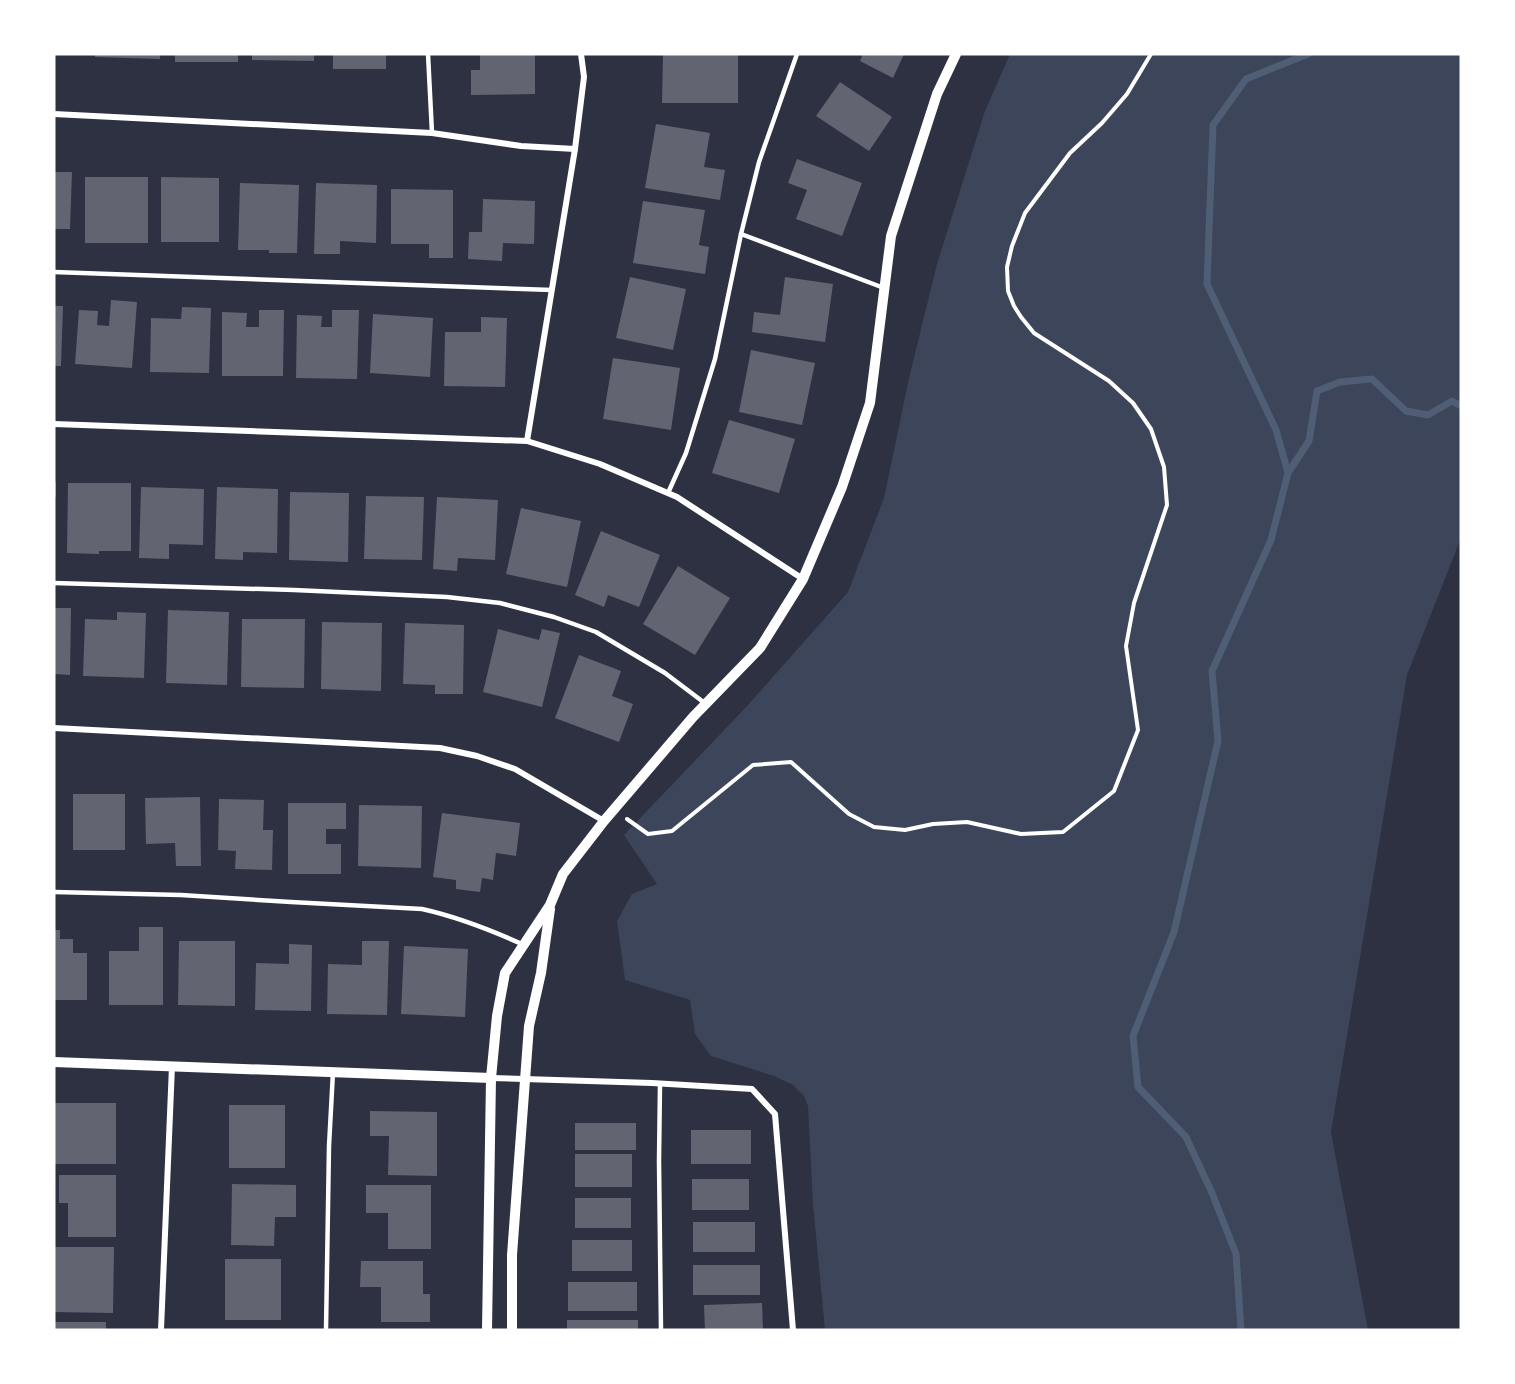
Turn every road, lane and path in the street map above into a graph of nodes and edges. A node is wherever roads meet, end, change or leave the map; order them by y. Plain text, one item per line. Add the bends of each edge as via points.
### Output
1 (428, 54) edge
2 (581, 54) edge
3 (797, 54) edge
4 (956, 54) edge
5 (1151, 54) edge
6 (54, 114) edge
7 (432, 133) junction
8 (575, 149) junction
9 (741, 234) junction
10 (54, 272) edge
11 (884, 288) junction
12 (552, 290) junction
13 (54, 424) edge
14 (527, 441) junction
15 (668, 493) junction
16 (803, 579) junction
17 (54, 583) edge
18 (706, 704) junction
19 (54, 728) edge
20 (615, 809) junction
21 (604, 821) junction
22 (54, 892) edge
23 (550, 905) junction
24 (524, 945) junction
25 (54, 1062) edge
26 (172, 1066) junction
27 (333, 1072) junction
28 (491, 1078) junction
29 (525, 1080) junction
30 (660, 1084) junction
31 (161, 1330) edge
32 (326, 1330) edge
33 (487, 1330) edge
34 (512, 1330) edge
35 (661, 1330) edge
36 (793, 1330) edge

1 - 7 lane
2 - 8 street via 584,77
3 - 9 lane via 759,162
4 - 11 street via 937,94 891,236
5 - 20 path via 1127,94 1070,153 1025,213 1007,267 1008,291 1021,317 1034,333 1109,381 1133,403 1151,429 1164,467 1167,505 1134,603 1126,646 1138,730 1114,791 1063,832 1021,834 967,822 905,830 874,827 849,814 791,762 753,765 672,831 648,834
6 - 7 street
7 - 8 street via 521,146
8 - 12 street
9 - 11 lane
9 - 15 lane via 715,359 686,453
10 - 12 lane
11 - 16 street via 870,403 842,487
12 - 14 street
13 - 14 street
14 - 15 street via 600,464
15 - 16 street
16 - 18 street via 760,648
17 - 18 lane via 294,590 500,603 596,632 665,673
18 - 20 street
19 - 21 street via 440,748 515,769
20 - 21 street
21 - 23 street via 563,874
22 - 24 lane via 422,909 489,929
23 - 24 street
23 - 29 street via 529,1026
24 - 28 street via 505,973
25 - 26 street
26 - 27 street
26 - 31 street
27 - 28 street
27 - 32 lane
28 - 29 street
28 - 33 street
29 - 30 street
29 - 34 street via 512,1256
30 - 35 lane
30 - 36 street via 752,1089 775,1114

